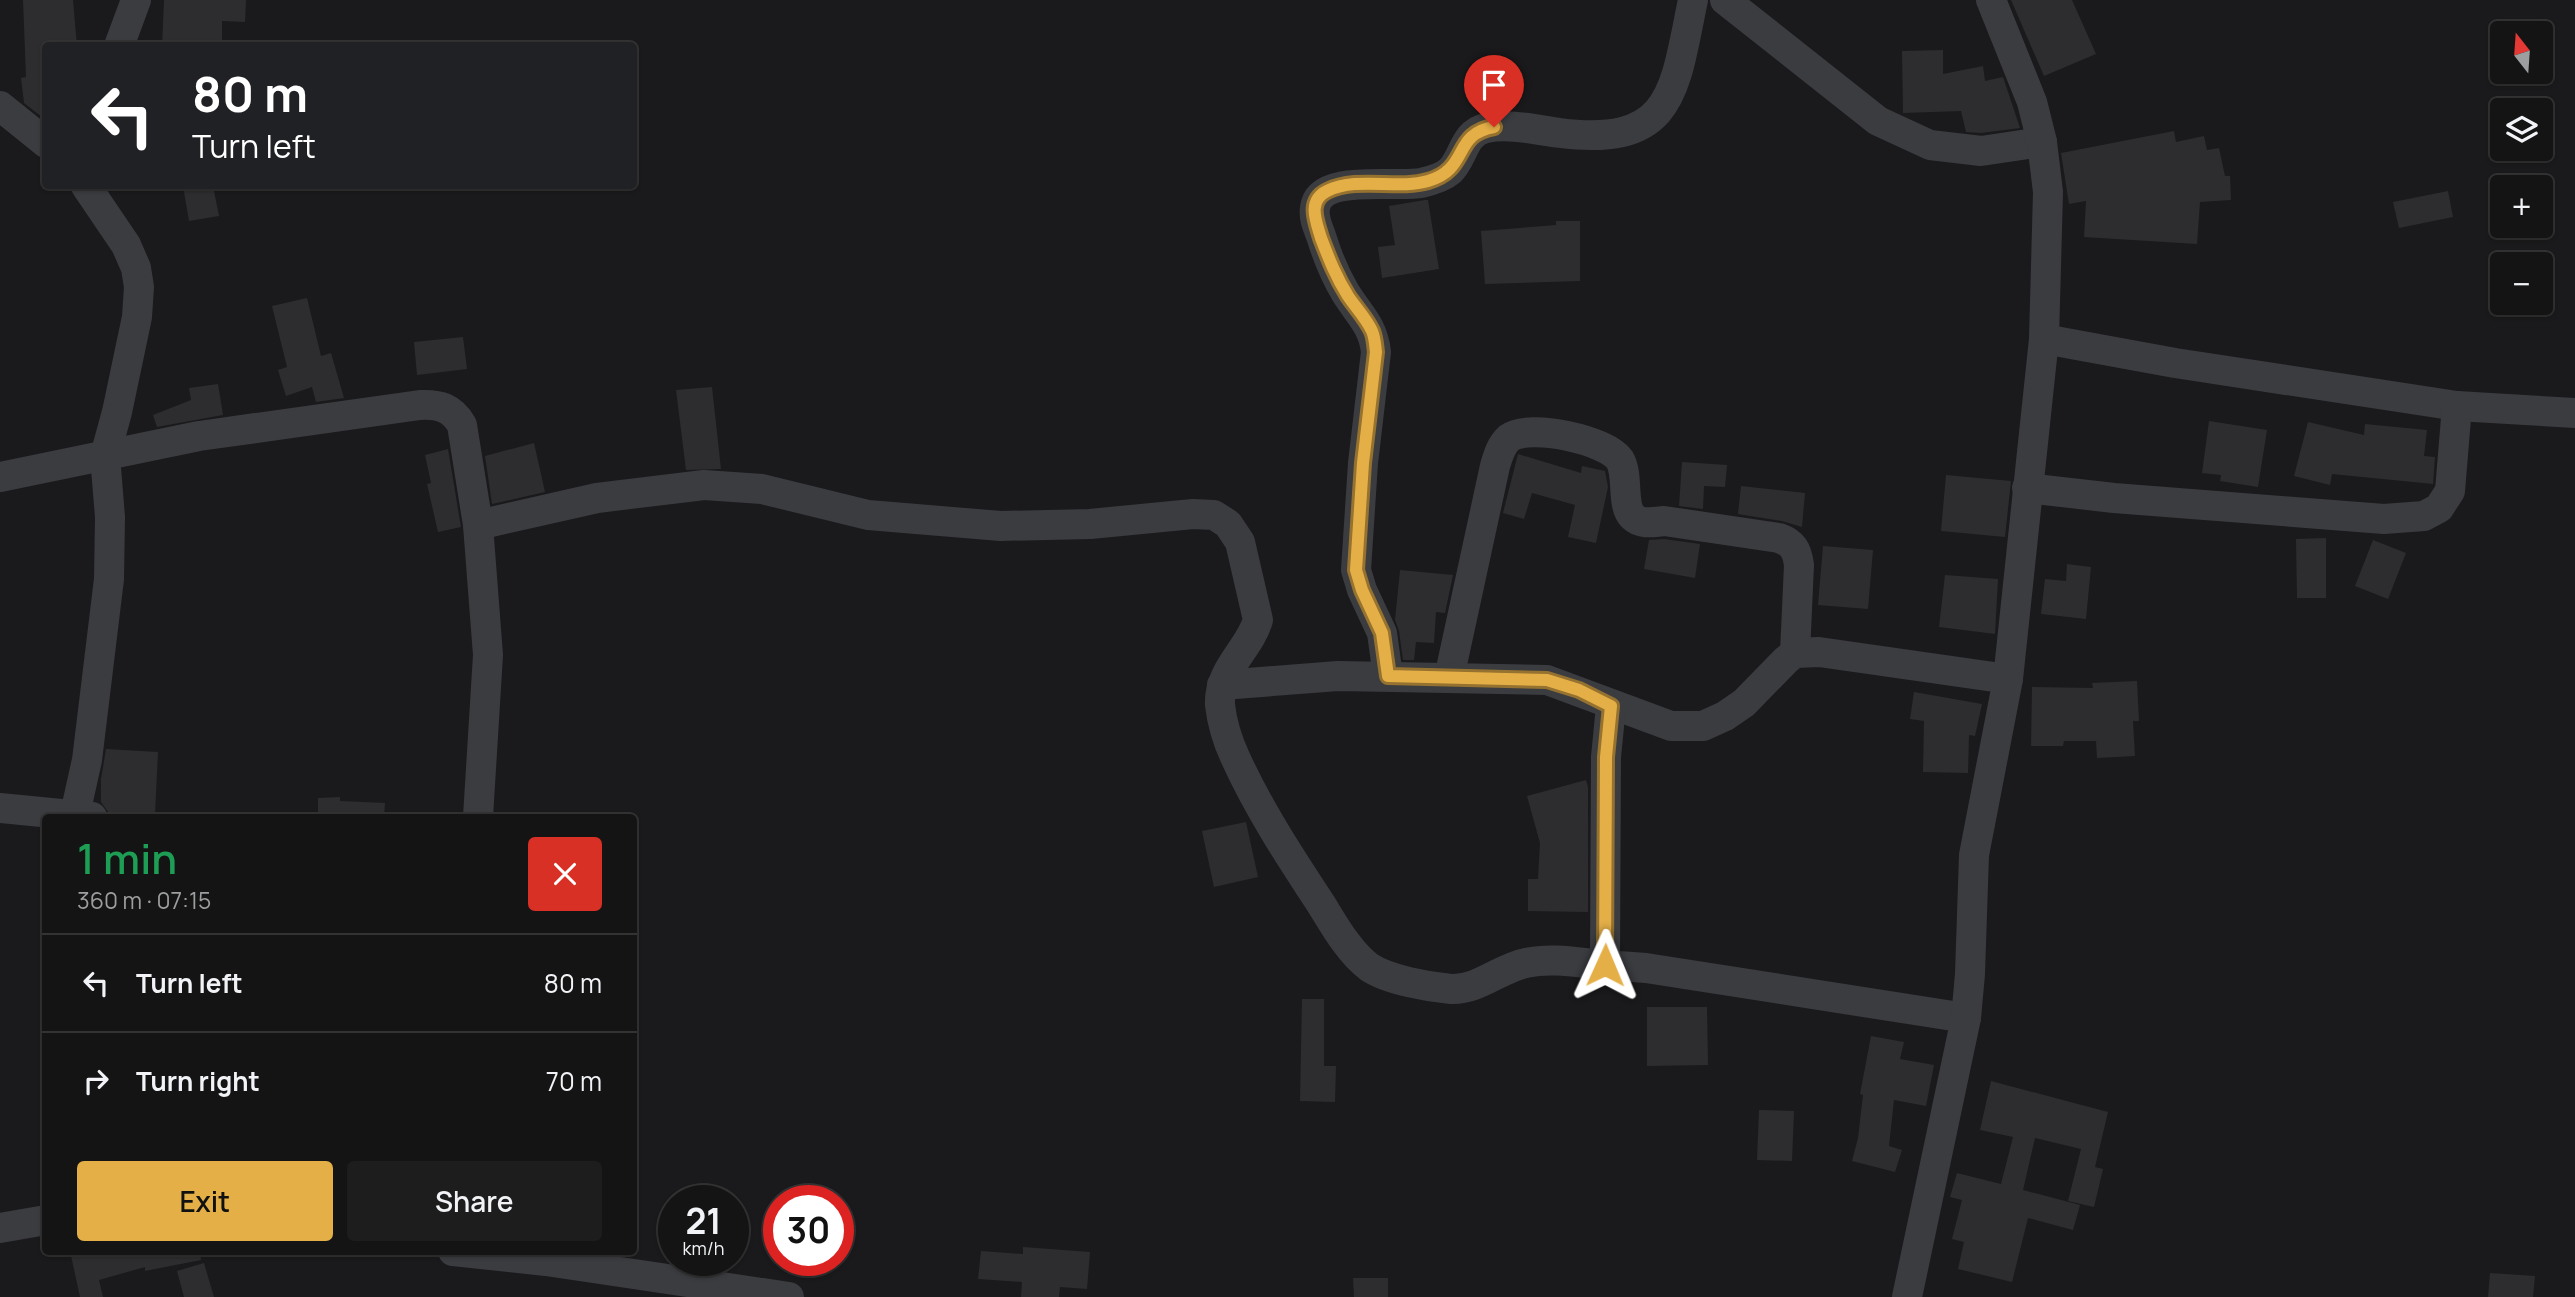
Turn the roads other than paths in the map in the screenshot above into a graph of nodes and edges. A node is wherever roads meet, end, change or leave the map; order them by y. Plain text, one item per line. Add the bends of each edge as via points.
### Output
1 (136, 0) edge
2 (1693, 0) edge
3 (1725, 0) edge
4 (1991, 0) edge
5 (120, 42) edge
6 (0, 106) edge
7 (42, 140) edge
8 (2042, 142) junction
9 (88, 189) edge
10 (2044, 339) junction
11 (2457, 406) junction
12 (2575, 413) edge
13 (105, 456) junction
14 (0, 477) edge
15 (2027, 488) junction
16 (478, 526) junction
17 (1795, 653) junction
18 (1388, 676) junction
19 (1449, 678) junction
20 (2008, 679) junction
21 (1222, 685) junction
22 (1611, 706) junction
23 (0, 808) edge
24 (63, 814) edge
25 (84, 814) edge
26 (478, 814) edge
27 (1605, 965) junction
28 (1966, 1018) junction
29 (42, 1221) edge
30 (0, 1228) edge
31 (490, 1255) edge
32 (789, 1297) edge
33 (1907, 1297) edge

1 - 5 street
2 - 18 street via 1667,101 1643,124 1593,137 1521,128 1483,129 1466,143 1448,173 1436,179 1418,184 1339,187 1326,191 1315,205 1314,216 1331,267 1374,335 1356,570 1382,633
3 - 8 street via 1878,121 1930,145 1981,151
4 - 8 street via 2032,102
6 - 7 street
8 - 10 street via 2048,192
9 - 13 street via 126,245 139,287 137,317
10 - 11 street
10 - 15 street
11 - 12 street
11 - 15 street via 2449,491 2439,508 2424,516 2384,519
13 - 14 street
13 - 16 street via 199,436 434,404 446,407 462,425
13 - 25 street via 109,579
15 - 20 street
16 - 21 street via 597,498 704,485 762,489 868,514 1001,526 1213,515 1228,524 1240,542 1258,620
16 - 26 street via 488,655
17 - 19 street via 1799,565 1790,542 1635,519 1629,512 1624,470 1611,451 1543,431 1525,431 1509,438 1495,466
17 - 20 street via 1819,652
17 - 22 street via 1744,703 1703,726 1671,726
18 - 19 street
18 - 21 street
19 - 22 street via 1547,680
20 - 28 street via 1974,855
21 - 27 street via 1220,705 1235,757 1342,937 1369,966 1391,978 1452,989 1525,963 1548,960
22 - 27 street via 1606,757
23 - 24 street
27 - 28 street
28 - 33 street
29 - 30 street
31 - 32 street

